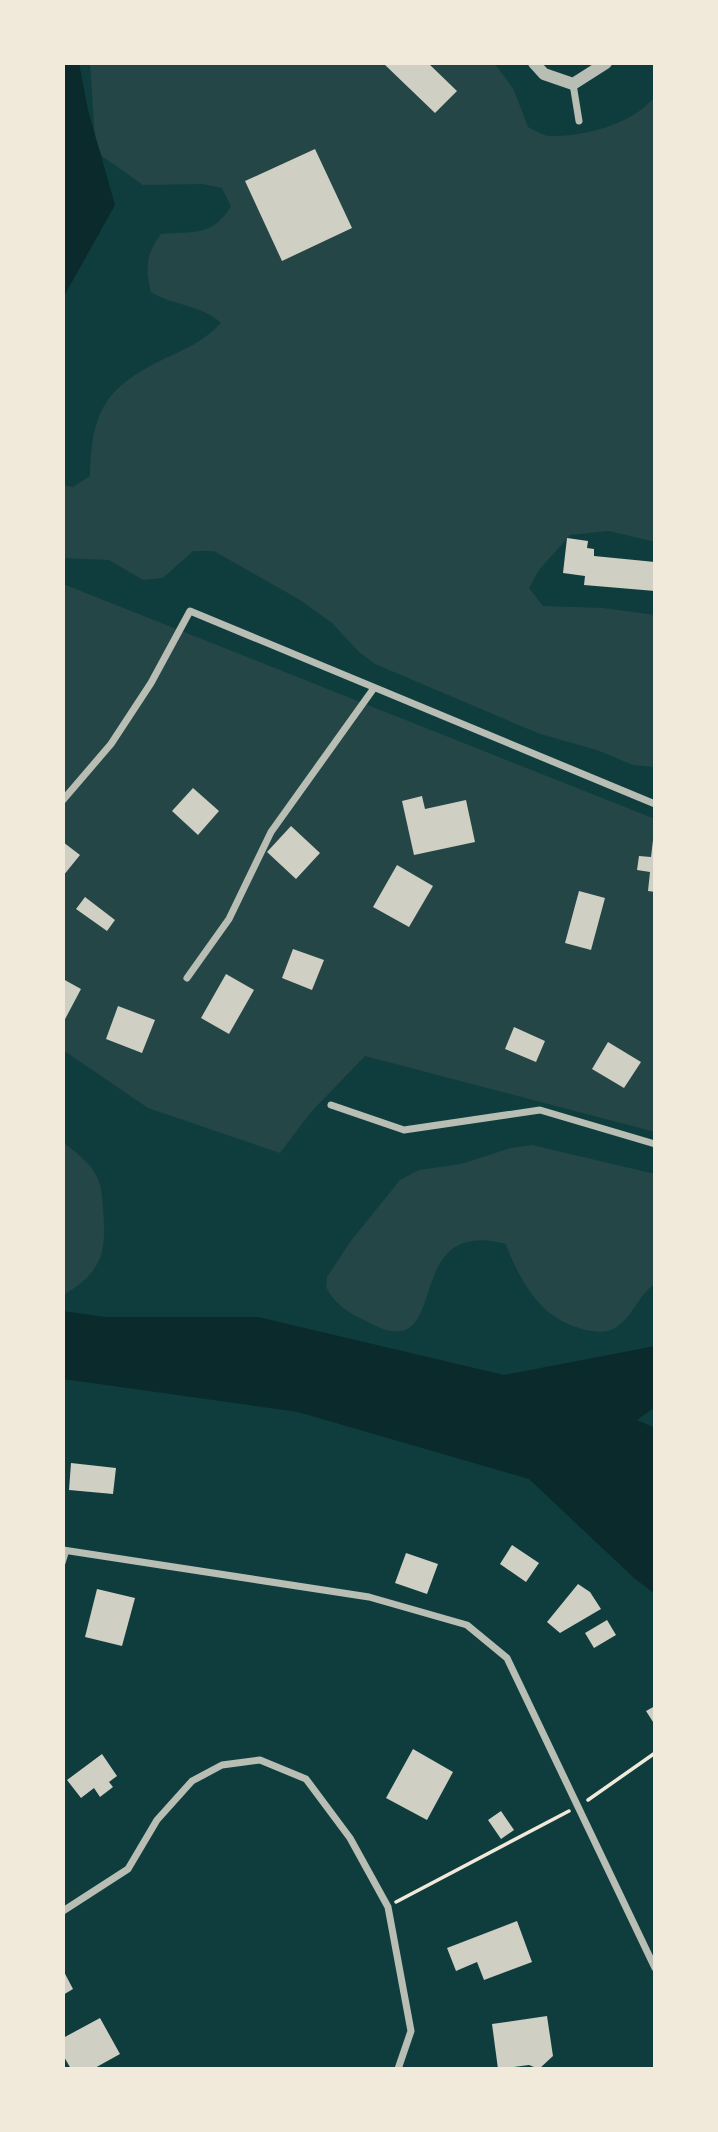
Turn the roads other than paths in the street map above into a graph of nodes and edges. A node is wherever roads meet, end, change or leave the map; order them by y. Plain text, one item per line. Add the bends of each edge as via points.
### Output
1 (534, 63) edge
2 (606, 63) edge
3 (573, 84) junction
4 (579, 121) dead end
5 (374, 688) junction
6 (63, 800) edge
7 (655, 804) edge
8 (187, 978) dead end
9 (331, 1105) dead end
10 (655, 1144) edge
11 (65, 1550) edge
12 (63, 1563) edge
13 (63, 1912) edge
14 (655, 1968) edge
15 (398, 2069) edge

1 - 3 street via 544,74
2 - 3 street
3 - 4 street
5 - 6 street via 190,611 111,744
5 - 7 street
5 - 8 street via 271,832 229,919
9 - 10 street via 404,1130 540,1110
11 - 12 lane
11 - 14 street via 369,1597 467,1625 507,1658
13 - 15 street via 128,1869 157,1820 192,1781 222,1765 260,1760 306,1779 350,1838 388,1907 411,2031

